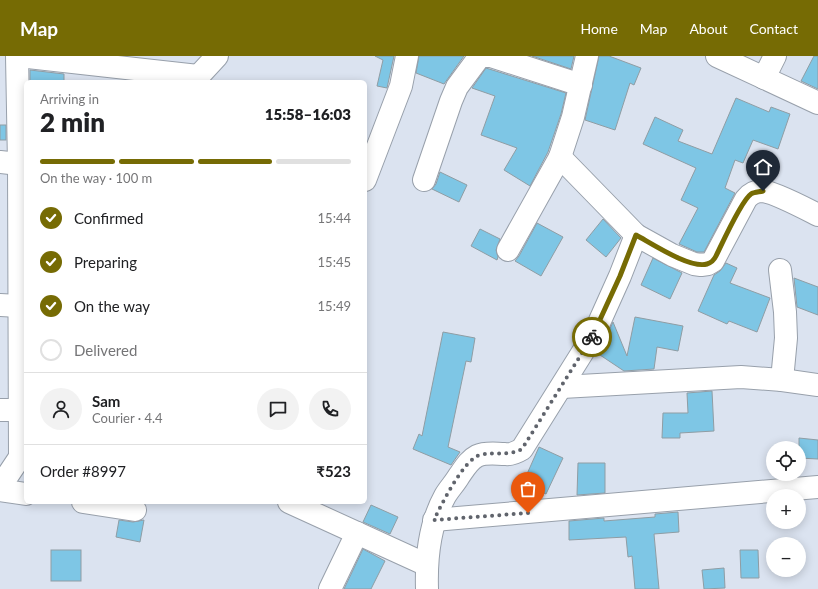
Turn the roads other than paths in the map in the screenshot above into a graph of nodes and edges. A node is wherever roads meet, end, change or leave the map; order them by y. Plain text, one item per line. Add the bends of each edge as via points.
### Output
1 (18, 56) edge
2 (217, 56) edge
3 (407, 56) edge
4 (488, 56) edge
5 (491, 56) edge
6 (587, 56) edge
7 (717, 56) edge
8 (775, 56) edge
9 (764, 78) junction
10 (195, 79) edge
11 (581, 85) junction
12 (818, 103) edge
13 (560, 157) junction
14 (16, 168) edge
15 (367, 175) edge
16 (424, 180) dead end
17 (818, 215) edge
18 (636, 235) junction
19 (508, 250) dead end
20 (780, 270) dead end
21 (10, 305) edge
22 (782, 380) junction
23 (818, 386) edge
24 (562, 387) junction
25 (10, 410) edge
26 (23, 449) edge
27 (818, 487) edge
28 (0, 489) edge
29 (24, 494) edge
30 (96, 504) edge
31 (294, 504) edge
32 (135, 510) dead end
33 (434, 520) junction
34 (357, 532) junction
35 (426, 565) junction
36 (330, 589) edge
37 (427, 589) edge

1 - 10 street
1 - 14 street
2 - 10 street
3 - 15 street via 400,86
4 - 16 street via 480,56 457,87
5 - 11 street
6 - 11 street
7 - 9 street
8 - 9 street
9 - 12 street
11 - 13 street
13 - 18 street
13 - 19 street
14 - 21 street
17 - 18 street via 763,191 751,194 713,261 701,265 672,255
18 - 24 street via 594,334
20 - 22 street via 786,338
21 - 25 street
22 - 23 street
22 - 24 street via 741,377
24 - 33 street via 522,449 506,455 478,455 469,461 445,496
25 - 26 street
26 - 28 street
27 - 33 street
28 - 29 street
30 - 32 street
31 - 34 street
33 - 35 street
34 - 35 street
34 - 36 street
35 - 37 street

